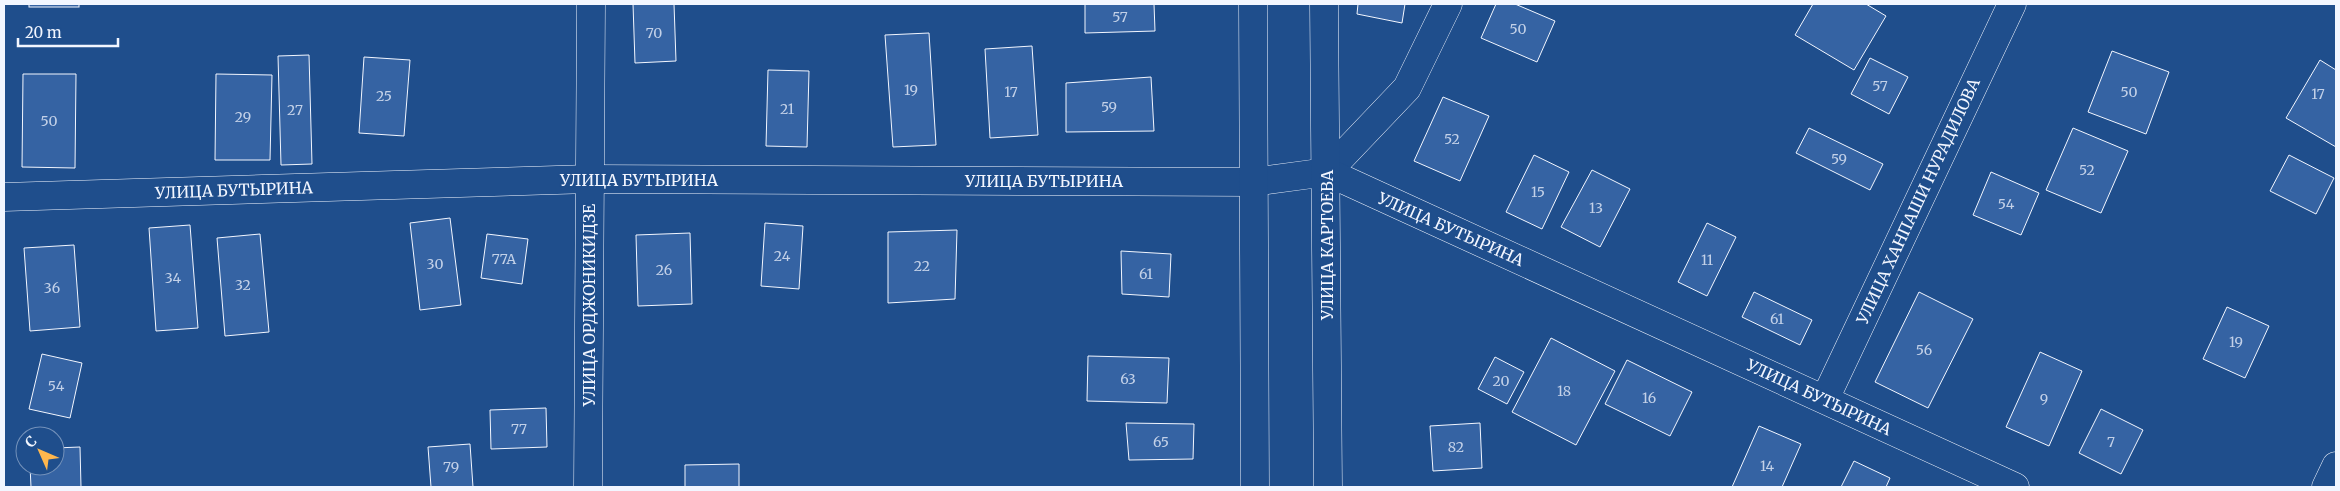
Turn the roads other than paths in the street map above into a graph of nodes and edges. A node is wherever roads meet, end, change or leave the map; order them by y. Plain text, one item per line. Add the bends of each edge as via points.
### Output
1 (591, 4) edge
2 (1253, 4) edge
3 (1324, 4) edge
4 (1448, 4) edge
5 (2012, 4) edge
6 (1326, 172) junction
7 (590, 179) junction
8 (1252, 182) junction
9 (4, 197) edge
10 (1824, 399) junction
11 (2336, 466) edge
12 (588, 487) edge
13 (1255, 487) edge
14 (1328, 487) edge
15 (2015, 487) edge
16 (2326, 487) edge

1 - 7 street, УЛИЦА ОРДЖОНИКИДЗЕ
2 - 8 street
3 - 6 street, УЛИЦА КАРТОЕВА
4 - 6 street via 1407,88
5 - 10 street, УЛИЦА ХАНПАШИ НУРАДИЛОВА
6 - 8 street, УЛИЦА БУТЫРИНА
6 - 10 street, УЛИЦА БУТЫРИНА
6 - 14 street, УЛИЦА КАРТОЕВА
7 - 8 street, УЛИЦА БУТЫРИНА
7 - 9 street, УЛИЦА БУТЫРИНА
7 - 12 street, УЛИЦА ОРДЖОНИКИДЗЕ
8 - 13 street
10 - 15 street, УЛИЦА БУТЫРИНА
11 - 16 street

